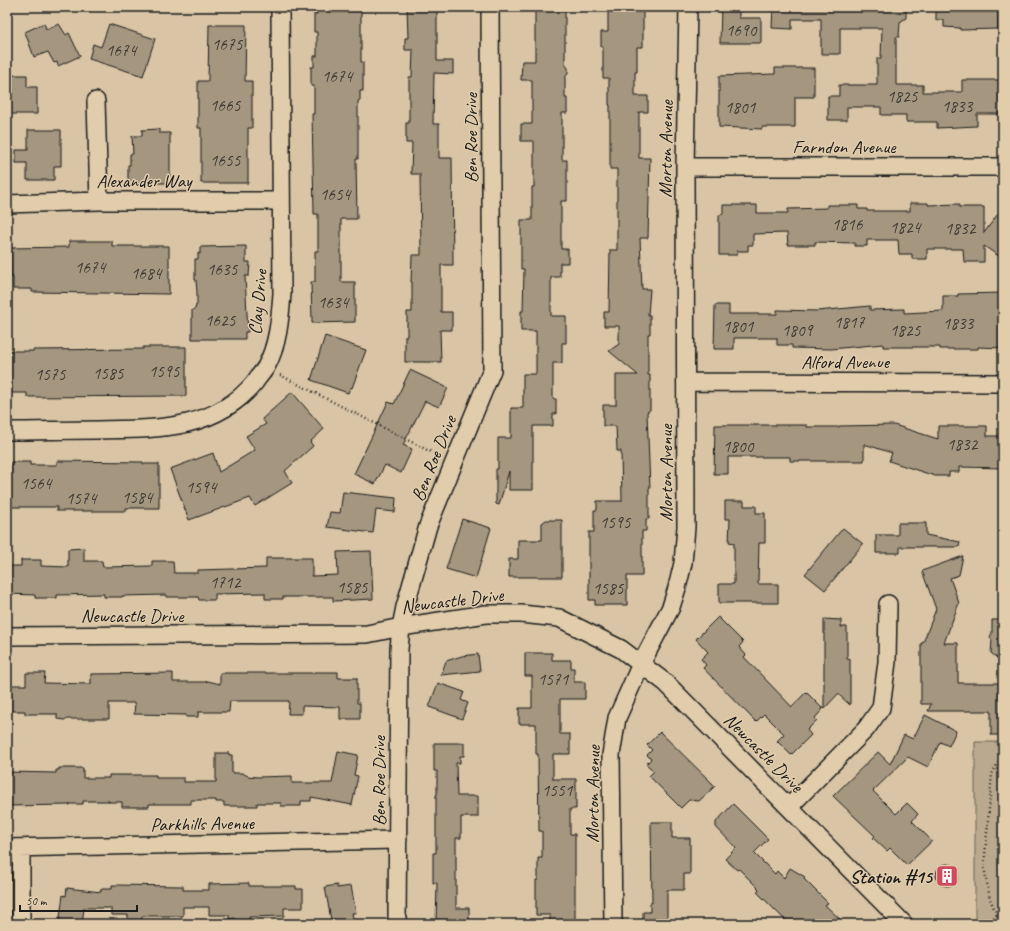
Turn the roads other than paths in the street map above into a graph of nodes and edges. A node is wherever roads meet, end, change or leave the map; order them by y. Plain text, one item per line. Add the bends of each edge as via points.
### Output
1 (280, 7) edge
2 (490, 7) edge
3 (688, 7) edge
4 (96, 102) dead end
5 (685, 167) junction
6 (1003, 167) edge
7 (99, 201) junction
8 (281, 201) junction
9 (7, 204) edge
10 (686, 382) junction
11 (1003, 383) edge
12 (7, 431) edge
13 (888, 604) dead end
14 (401, 627) junction
15 (7, 636) edge
16 (642, 664) junction
17 (789, 807) junction
18 (398, 840) junction
19 (14, 848) edge
20 (21, 924) edge
21 (397, 924) edge
22 (613, 924) edge
23 (904, 924) edge

1 - 8 street, Clay Drive
2 - 14 street, Ben Roe Drive via 492,370 428,526
3 - 5 street, Morton Avenue
4 - 7 street
5 - 6 street, Farndon Avenue
5 - 10 street, Morton Avenue
7 - 8 street, Alexander Way
7 - 9 street, Alexander Way
8 - 12 street, Clay Drive via 282,294 274,346 266,368 234,403 197,421 164,427
10 - 11 street, Alford Avenue
10 - 16 street, Morton Avenue via 686,527 683,563 671,607
13 - 17 street via 887,662 881,708 866,729
14 - 15 street, Newcastle Drive via 367,634
14 - 16 street, Newcastle Drive via 486,614 559,618 621,649
14 - 18 street, Ben Roe Drive
16 - 17 street, Newcastle Drive via 666,683
16 - 22 street, Morton Avenue via 617,718 611,755
17 - 23 street, Newcastle Drive
18 - 19 street, Parkhills Avenue
18 - 21 street, Ben Roe Drive
19 - 20 street

